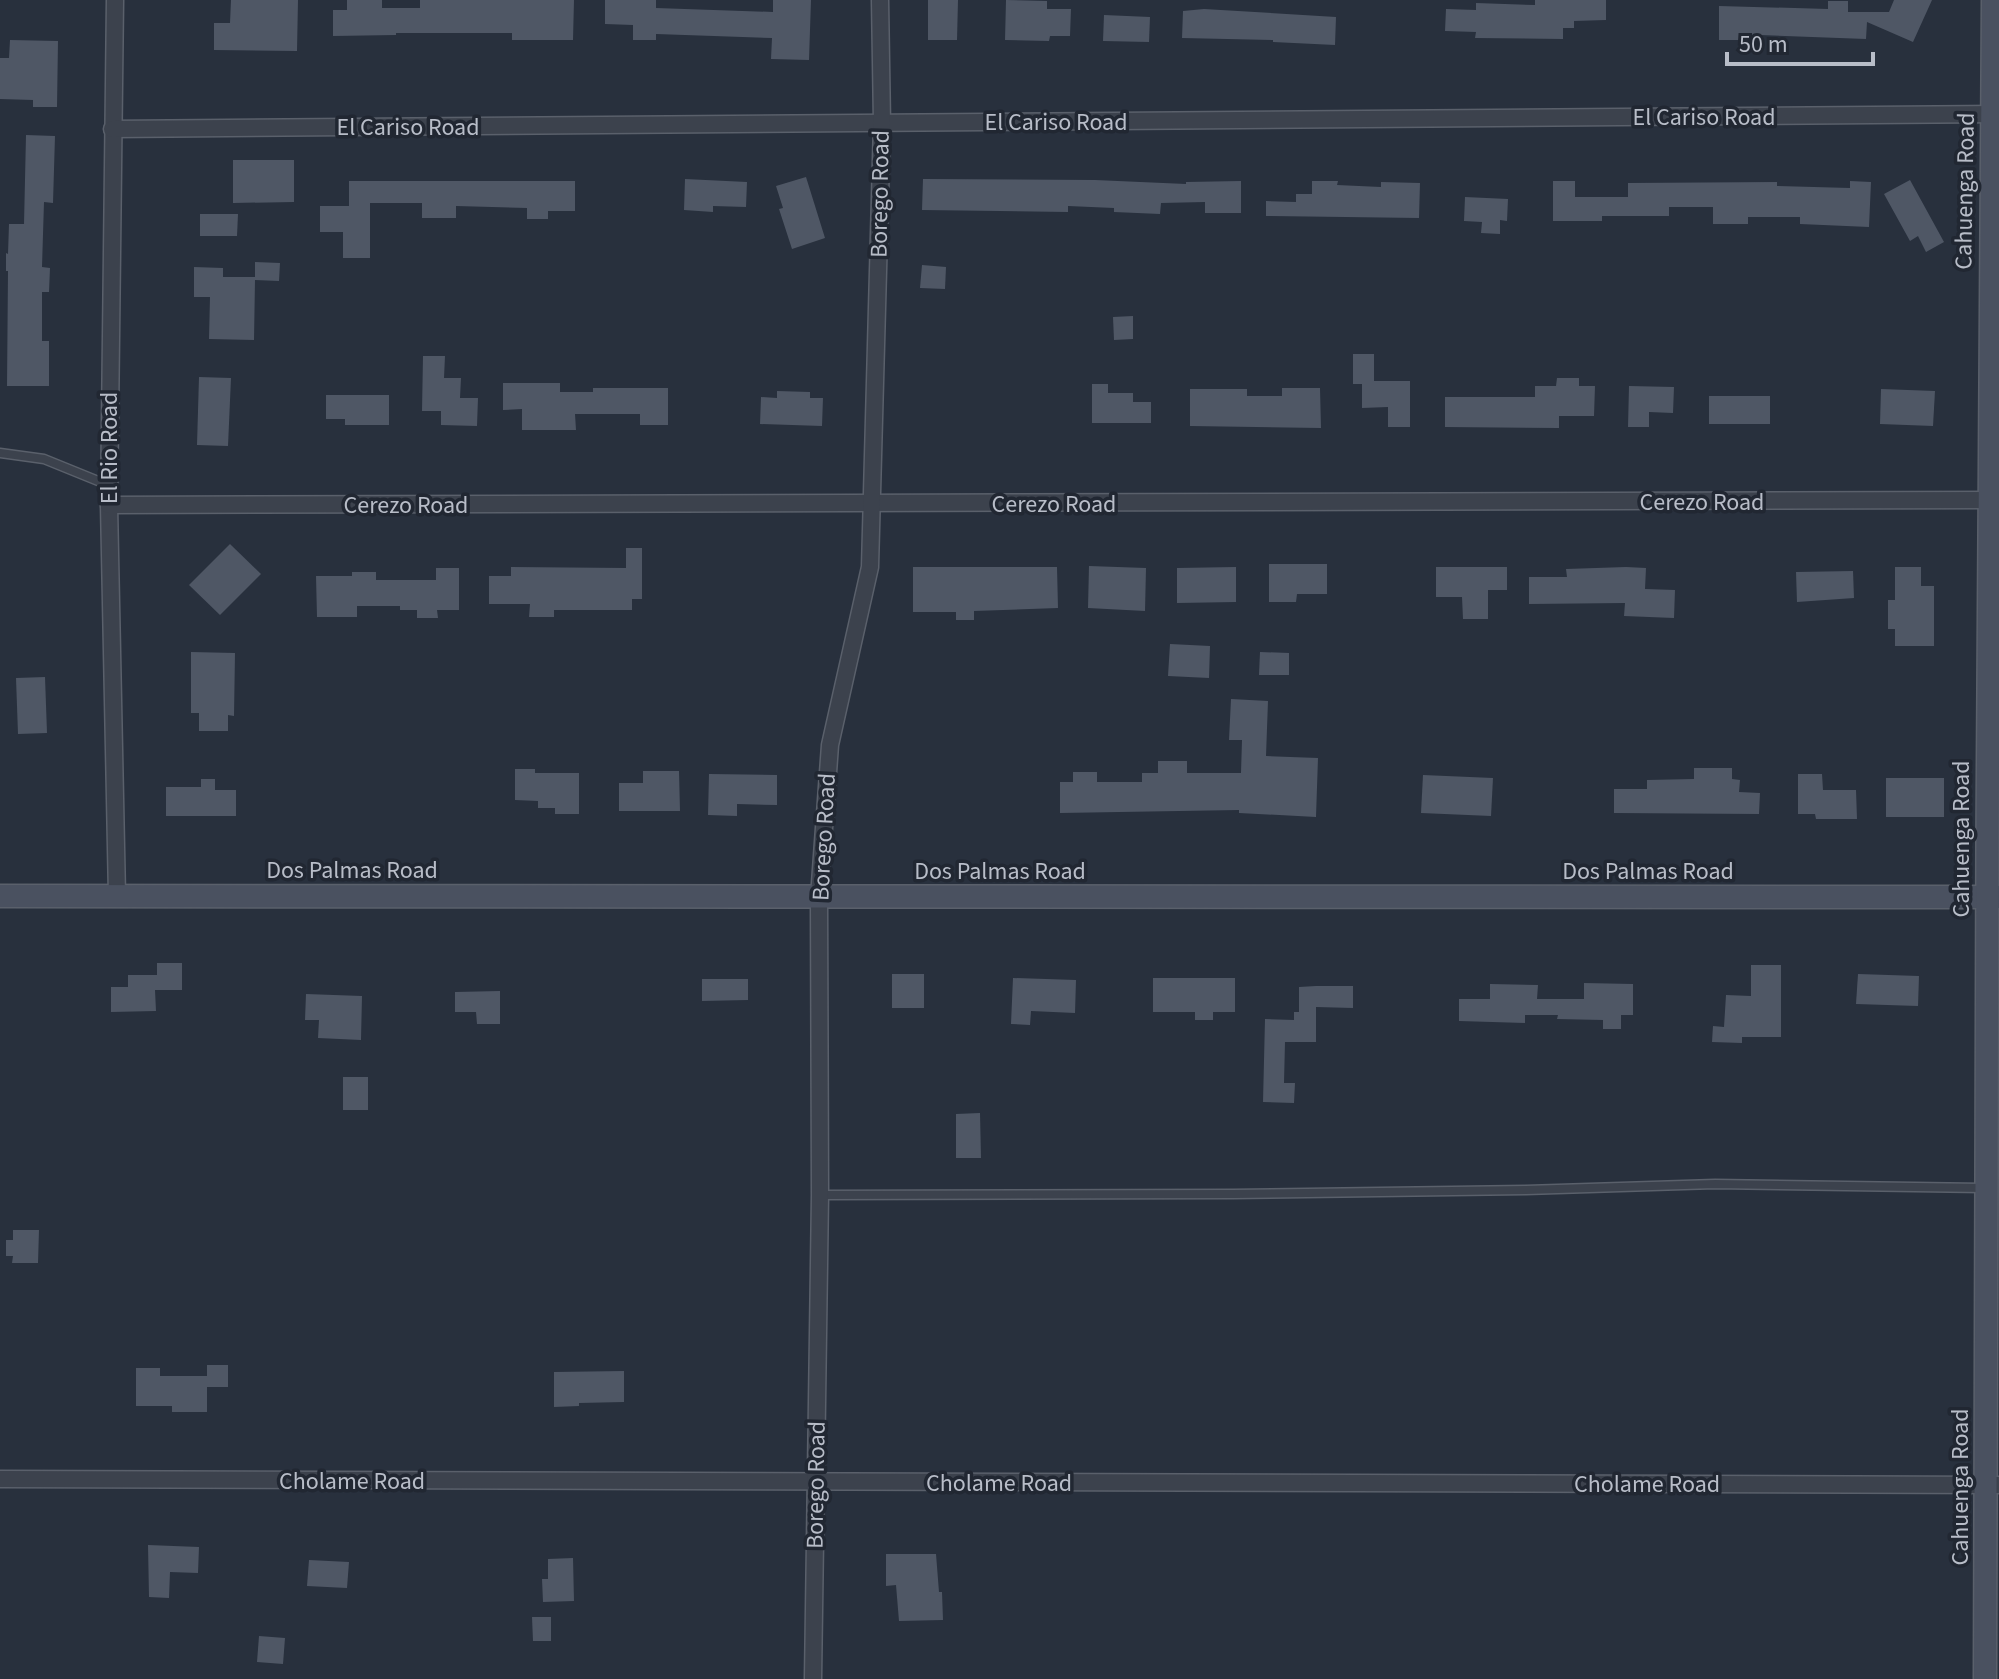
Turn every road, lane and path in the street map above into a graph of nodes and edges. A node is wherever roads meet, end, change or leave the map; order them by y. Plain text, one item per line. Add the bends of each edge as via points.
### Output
1 (115, 0) edge
2 (880, 0) edge
3 (1993, 0) edge
4 (1996, 114) edge
5 (882, 123) junction
6 (112, 129) junction
7 (0, 453) edge
8 (109, 486) junction
9 (1994, 500) edge
10 (109, 505) junction
11 (873, 505) junction
12 (0, 896) edge
13 (117, 896) junction
14 (819, 897) junction
15 (1993, 897) edge
16 (1988, 1188) junction
17 (820, 1195) junction
18 (0, 1479) edge
19 (816, 1483) junction
20 (1992, 1485) edge
21 (813, 1679) edge
22 (1985, 1679) edge

1 - 6 street, El Rio Road
2 - 5 street, Borego Road
3 - 4 street, Cahuenga Road
4 - 5 street, El Cariso Road
4 - 9 street, Cahuenga Road
5 - 6 street, El Cariso Road
5 - 11 street, Borego Road
6 - 8 street, El Rio Road
7 - 8 lane via 44,459
8 - 10 street, El Rio Road
9 - 11 street, Cerezo Road
9 - 15 street, Cahuenga Road
10 - 11 street, Cerezo Road
10 - 13 street, El Rio Road
11 - 14 street, Borego Road via 870,567 830,745
12 - 13 street, Dos Palmas Road
13 - 14 street, Dos Palmas Road
14 - 15 street, Dos Palmas Road
14 - 17 street, Borego Road
15 - 16 street, Cahuenga Road
16 - 17 lane via 1715,1184
16 - 20 street, Cahuenga Road
17 - 19 street, Borego Road
18 - 19 street, Cholame Road
19 - 20 street, Cholame Road
19 - 21 street, Borego Road
20 - 22 street, Cahuenga Road

